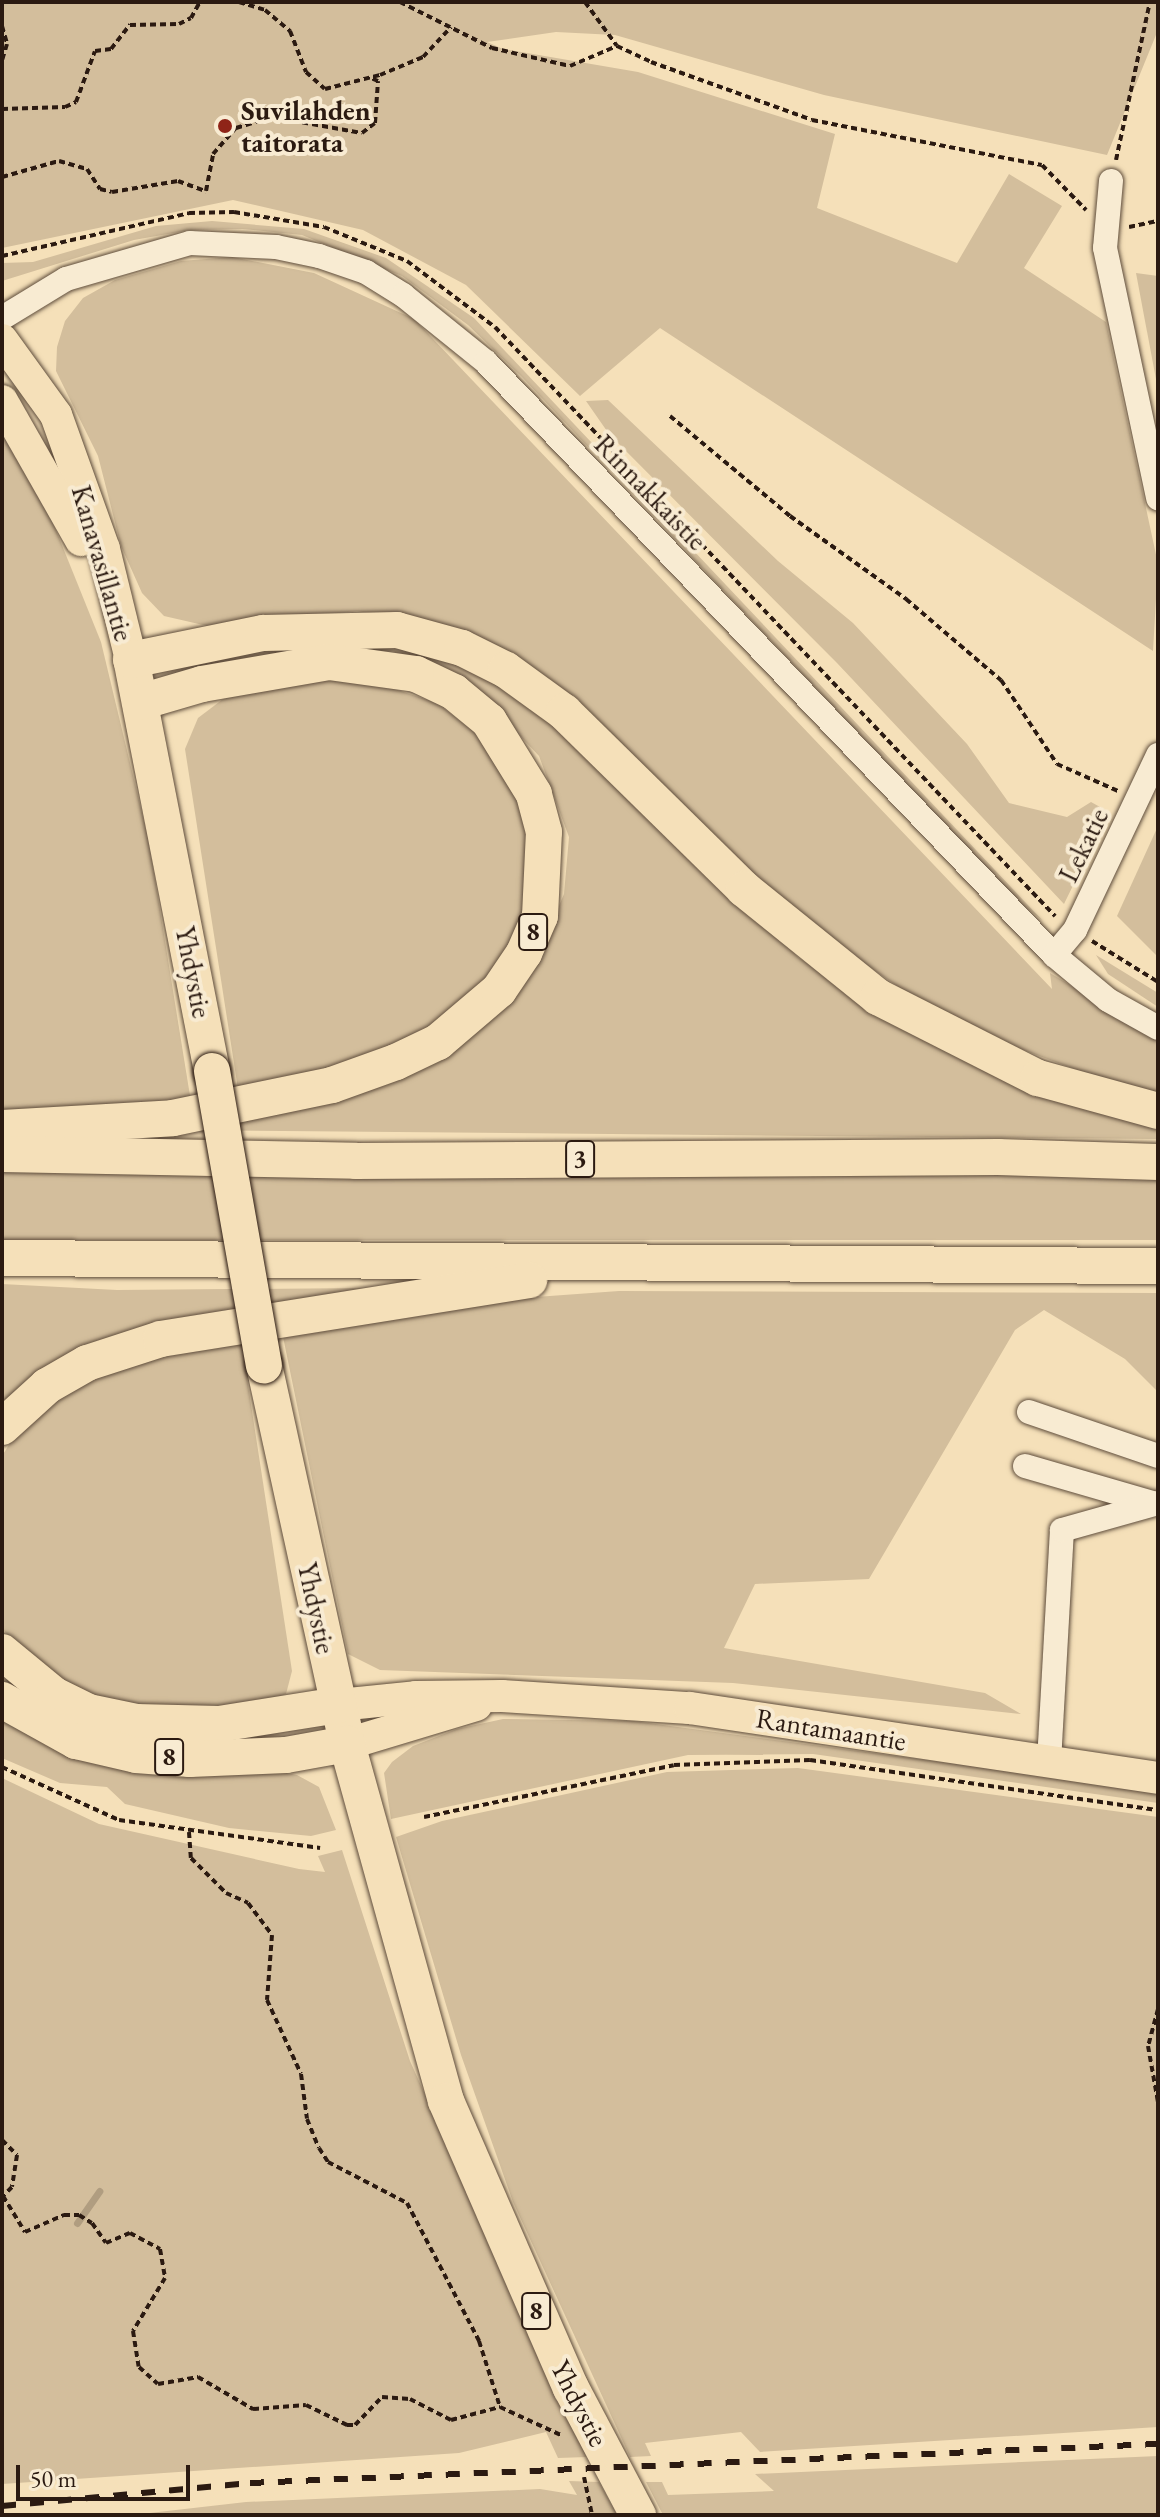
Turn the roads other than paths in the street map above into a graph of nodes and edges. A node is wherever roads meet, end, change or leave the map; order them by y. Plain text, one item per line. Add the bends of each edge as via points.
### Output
1 (1111, 181) road end
2 (2, 318) edge
3 (2, 340) edge
4 (2, 401) edge
5 (1158, 498) edge
6 (131, 660) junction
7 (141, 702) junction
8 (1158, 755) edge
9 (1054, 955) junction
10 (1158, 1028) edge
11 (1158, 1111) edge
12 (2, 1128) edge
13 (2, 1154) edge
14 (1158, 1162) edge
15 (2, 1258) edge
16 (582, 1264) junction
17 (1158, 1266) edge
18 (1029, 1412) dead end
19 (2, 1427) edge
20 (1158, 1456) edge
21 (1025, 1466) dead end
22 (1158, 1503) edge
23 (2, 1652) edge
24 (502, 1696) junction
25 (2, 1700) edge
26 (339, 1705) junction
27 (347, 1744) junction
28 (1049, 1762) junction
29 (1158, 1778) edge
30 (638, 2515) edge

1 - 5 street via 1105,248
2 - 9 street, Rinnakkaistie via 66,279 190,243 261,246 319,256 366,272 486,362
3 - 6 main road, Kanavasillantie via 56,415 104,549
4 - 6 main road, Kanavasillantie via 70,514
6 - 7 highway, Yhdystie
6 - 11 highway via 263,633 325,628 397,630 462,648 506,670 564,712 744,889 878,997 1038,1078
7 - 12 highway, 8 via 231,677 329,662 416,674 454,692 489,721 534,794 544,832 540,916 499,990 438,1042 396,1062 332,1085 173,1118
7 - 26 highway, Yhdystie / 8, bridge via 264,1365
8 - 9 street, Lekatie via 1075,930
9 - 10 street, Rinnakkaistie via 1108,1000
13 - 14 highway, 3 via 356,1161 998,1157
15 - 16 highway
16 - 17 highway
16 - 19 highway via 505,1287 361,1303 161,1339 87,1363 47,1386
18 - 20 street
21 - 22 street
22 - 28 street via 1062,1530
23 - 26 highway via 54,1695 89,1712 136,1722 219,1724
24 - 26 main road, Rantamaantie
24 - 27 main road, Rantamaantie
24 - 28 main road, Rantamaantie via 690,1708
25 - 27 highway, 8 via 76,1741 136,1755 286,1755
26 - 27 highway, Yhdystie / 8
27 - 30 highway, Yhdystie / 8 via 446,2101 571,2388
28 - 29 main road, Rantamaantie

